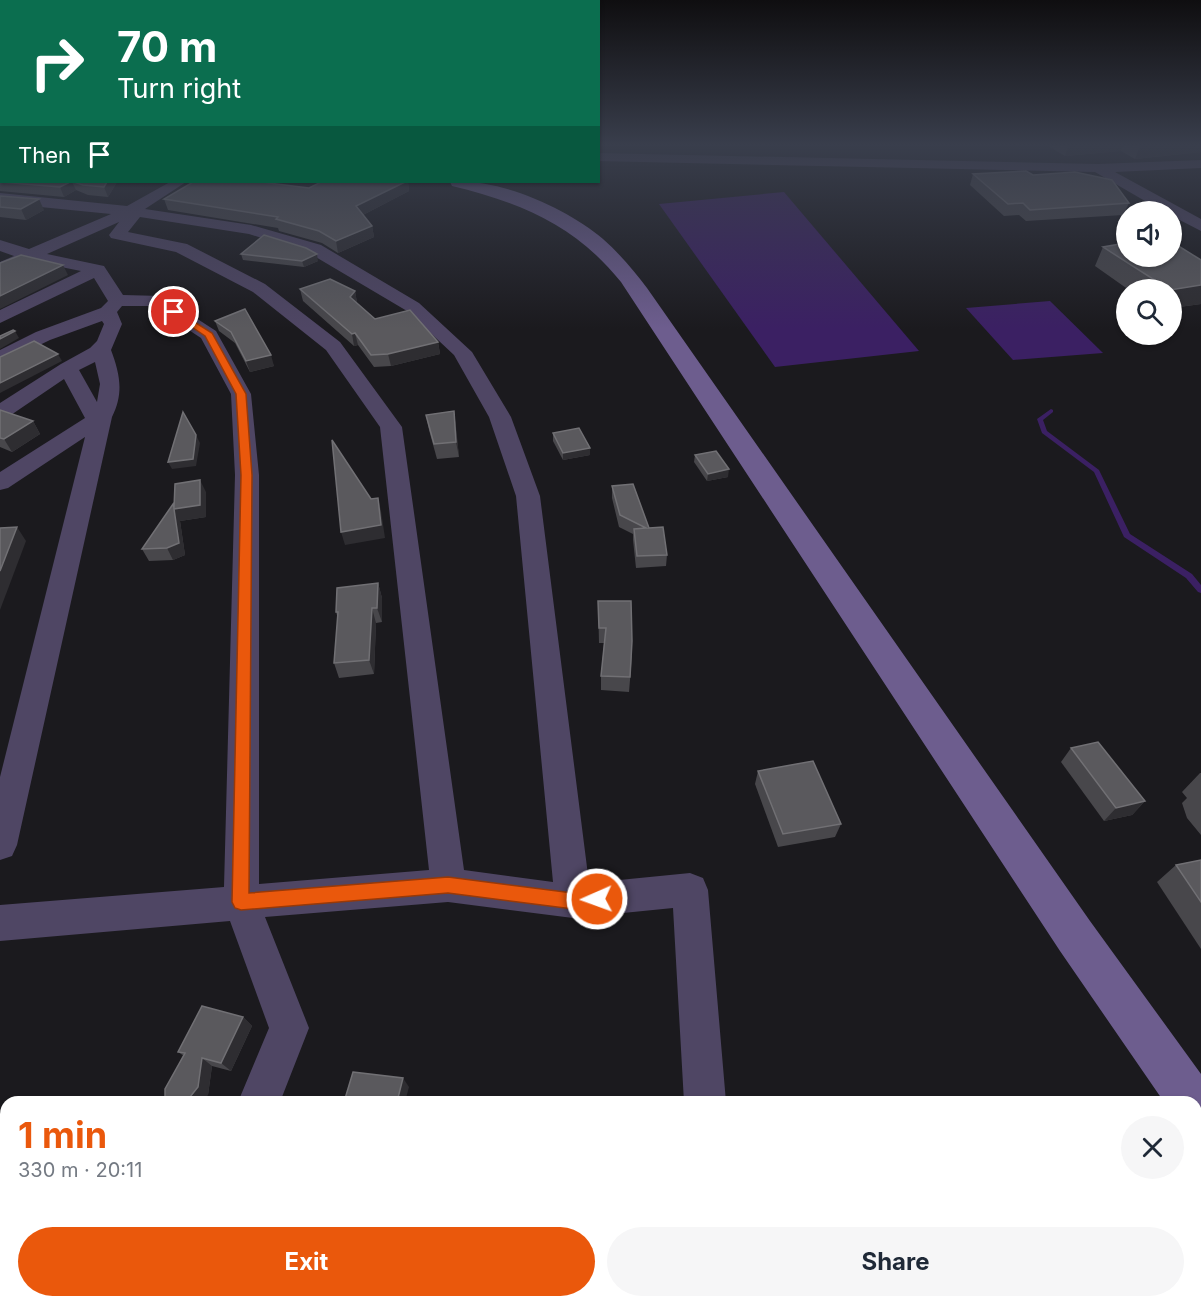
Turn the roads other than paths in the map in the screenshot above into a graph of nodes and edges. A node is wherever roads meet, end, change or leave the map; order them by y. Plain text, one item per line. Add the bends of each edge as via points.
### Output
1 (85, 207) edge
2 (140, 207) edge
3 (533, 207) edge
4 (1167, 207) edge
5 (132, 212) junction
6 (1201, 226) edge
7 (0, 245) edge
8 (28, 255) junction
9 (0, 268) edge
10 (98, 270) junction
11 (112, 307) junction
12 (0, 317) edge
13 (101, 350) junction
14 (0, 358) edge
15 (68, 368) junction
16 (0, 412) edge
17 (100, 417) junction
18 (0, 483) edge
19 (0, 845) edge
20 (448, 885) junction
21 (573, 901) junction
22 (241, 902) junction
23 (0, 923) edge
24 (261, 1096) edge
25 (705, 1096) edge
26 (1188, 1096) edge

1 - 5 street
2 - 5 street
3 - 26 street via 589,237 634,283 1075,936
4 - 6 street
5 - 8 street
5 - 20 street via 117,235 181,248 259,288 333,346 391,428
5 - 21 street via 251,230 315,249 413,307 462,352 500,417 528,496
7 - 8 street
8 - 9 street
8 - 10 street
10 - 11 street
10 - 12 street
11 - 13 street via 110,339
11 - 14 street
11 - 22 street via 156,300 209,335 241,394 247,475
13 - 15 street
13 - 17 street via 111,401
15 - 16 street
15 - 17 street via 95,417
17 - 18 street
17 - 19 street
20 - 21 street
20 - 22 street
21 - 25 street via 690,890
22 - 23 street
22 - 24 street via 289,1028

